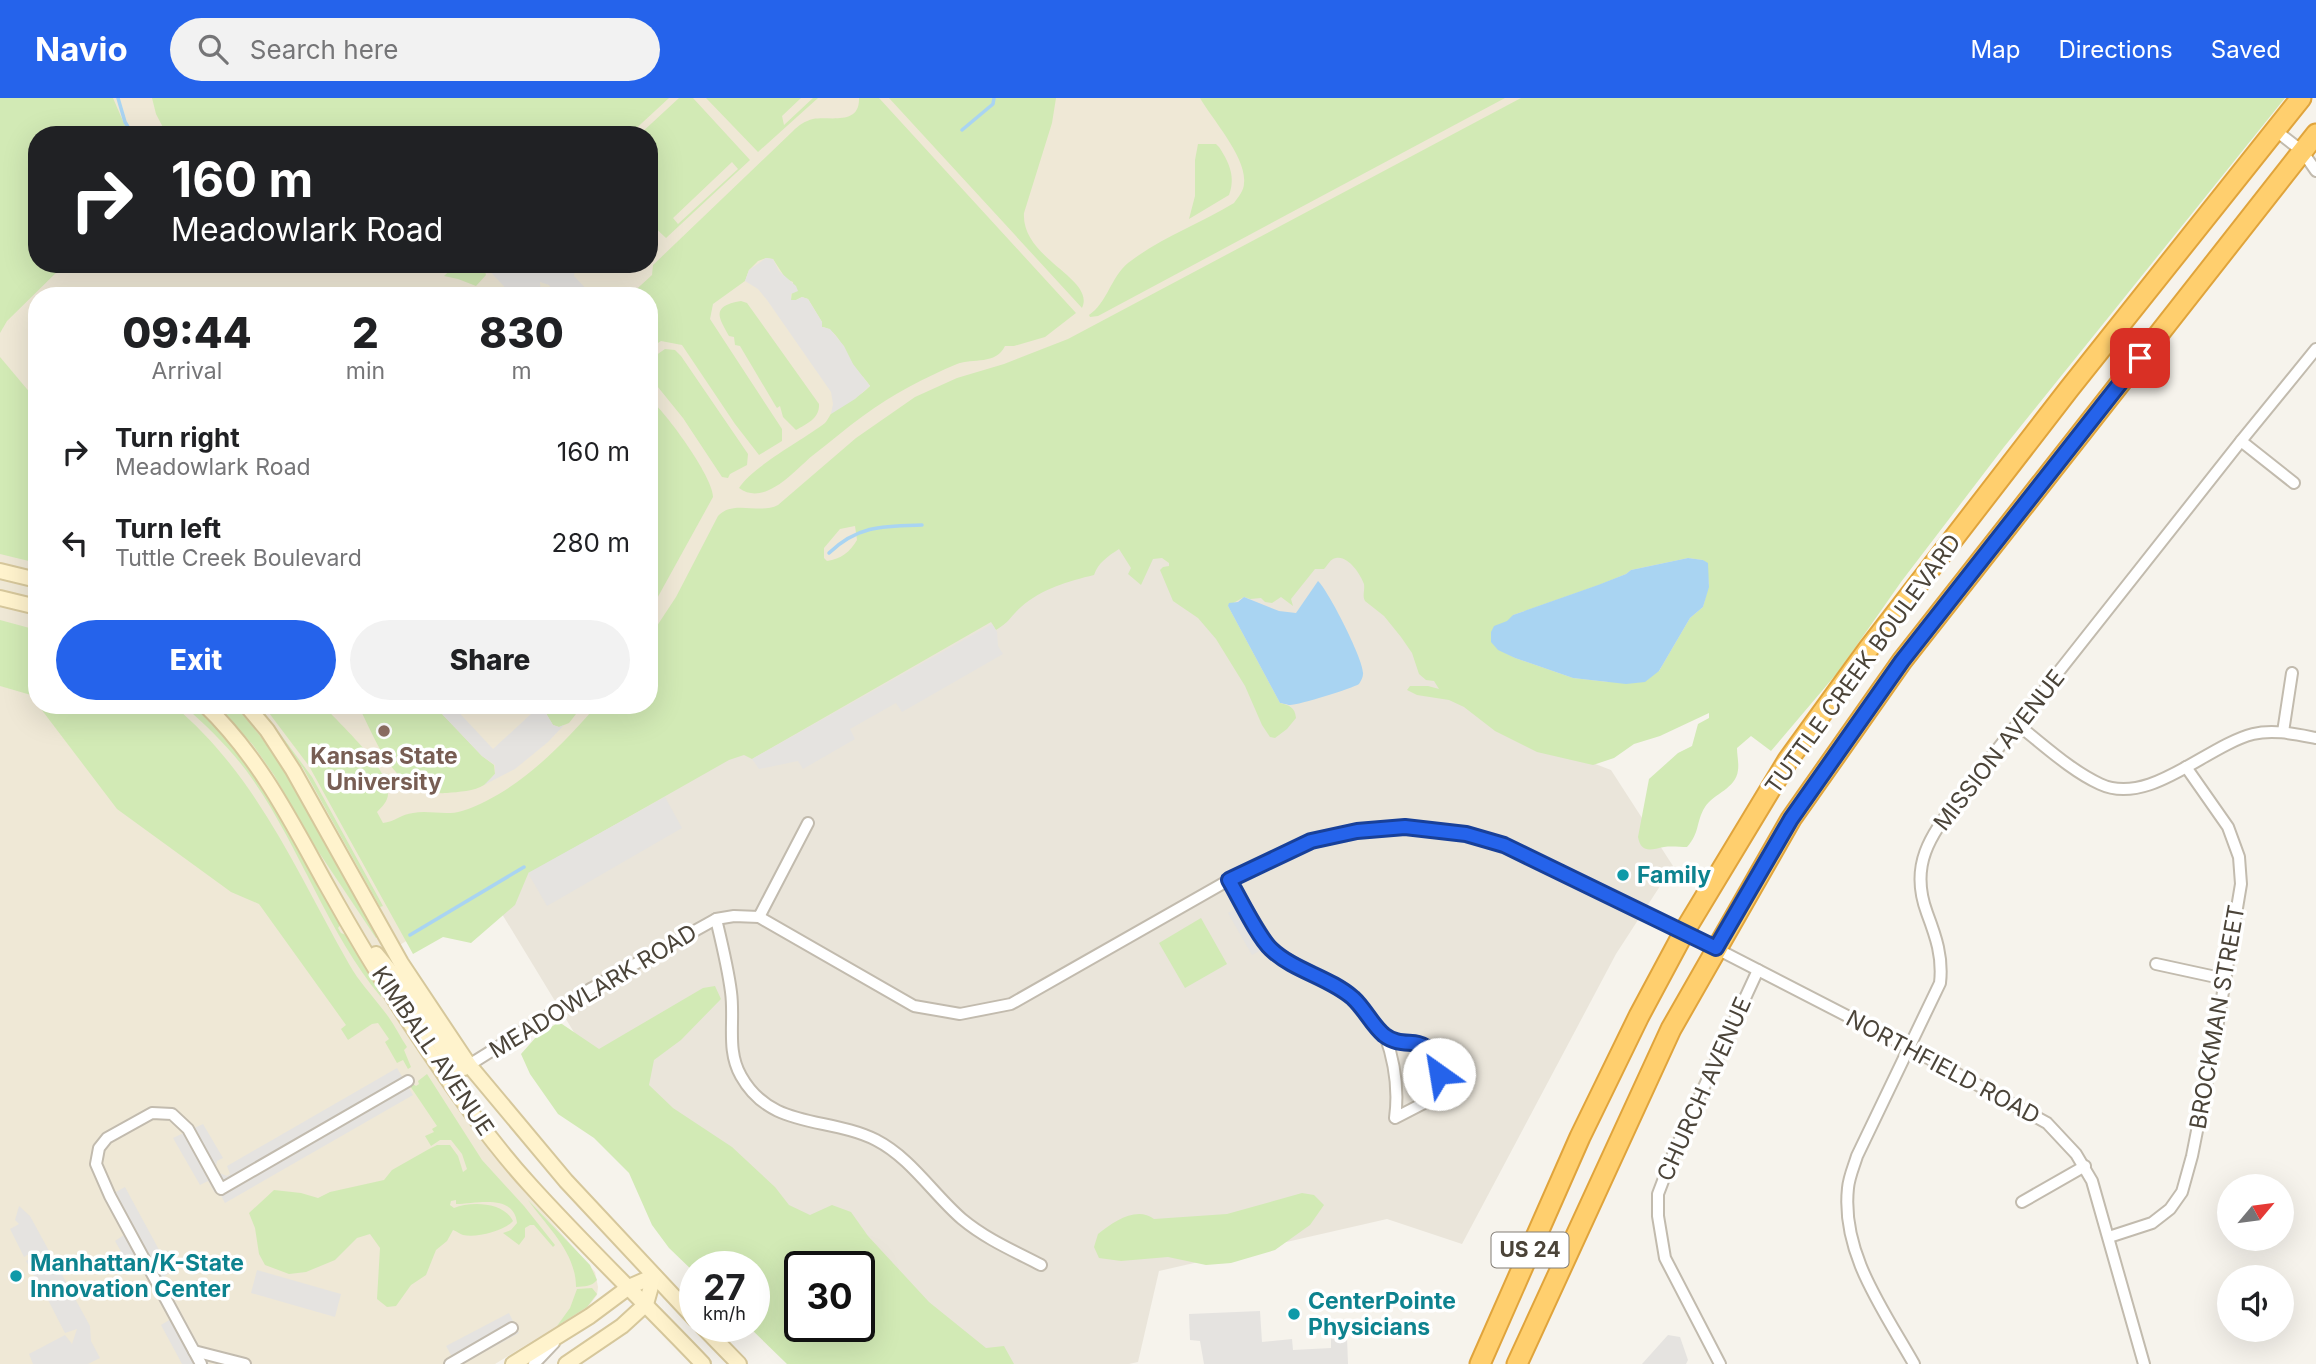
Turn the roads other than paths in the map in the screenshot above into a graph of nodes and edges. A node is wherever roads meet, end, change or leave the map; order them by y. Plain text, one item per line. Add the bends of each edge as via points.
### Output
1 (2301, 98) edge
2 (2276, 130) junction
3 (2316, 134) edge
4 (2302, 152) junction
5 (2316, 171) edge
6 (2316, 349) edge
7 (2241, 440) junction
8 (2294, 483) dead end
9 (0, 571) edge
10 (28, 578) edge
11 (0, 598) edge
12 (28, 605) edge
13 (2292, 673) dead end
14 (213, 714) edge
15 (254, 714) edge
16 (2018, 725) junction
17 (2283, 732) junction
18 (2316, 738) edge
19 (2186, 767) junction
20 (808, 822) dead end
21 (1229, 880) junction
22 (344, 915) junction
23 (760, 917) junction
24 (716, 919) junction
25 (1684, 932) junction
26 (1716, 948) junction
27 (2157, 964) dead end
28 (1758, 970) junction
29 (2225, 979) junction
30 (1385, 1035) junction
31 (1910, 1049) junction
32 (469, 1065) junction
33 (408, 1081) dead end
34 (2085, 1166) junction
35 (2022, 1202) dead end
36 (2109, 1237) junction
37 (1041, 1265) dead end
38 (654, 1276) junction
39 (629, 1287) junction
40 (679, 1302) edge
41 (646, 1304) junction
42 (512, 1328) dead end
43 (566, 1331) junction
44 (717, 1342) edge
45 (194, 1351) junction
46 (201, 1364) edge
47 (244, 1364) edge
48 (450, 1364) edge
49 (513, 1364) edge
50 (534, 1364) edge
51 (566, 1364) edge
52 (703, 1364) edge
53 (738, 1364) edge
54 (1480, 1364) edge
55 (1517, 1364) edge
56 (1720, 1364) edge
57 (1914, 1364) edge
58 (2144, 1364) edge

1 - 2 highway, TUTTLE CREEK BOULEVARD / US 24
2 - 4 street
2 - 25 highway, TUTTLE CREEK BOULEVARD / US 24 via 1869,648 1788,760
3 - 4 highway, TUTTLE CREEK BOULEVARD / US 24
4 - 5 street
4 - 26 highway, TUTTLE CREEK BOULEVARD / US 24 via 1902,661 1791,819
6 - 7 street, MISSION AVENUE
7 - 8 street
7 - 16 street, MISSION AVENUE
9 - 10 main road
11 - 12 main road
13 - 17 street
14 - 22 main road, KIMBALL AVENUE via 267,778
15 - 32 main road, KIMBALL AVENUE via 293,770 401,963
16 - 19 street via 2102,785 2130,790
16 - 31 street, MISSION AVENUE via 1935,830 1924,852 1920,886 1942,968 1936,995
17 - 18 street
17 - 19 street via 2253,734
19 - 29 street, BROCKMAN STREET via 2228,827 2239,857 2241,884
20 - 23 street
21 - 23 street via 1011,1004 960,1014 914,1006
21 - 25 street via 1311,841 1405,827 1466,834 1504,845
21 - 30 street via 1272,950 1353,998
22 - 32 main road via 400,984 452,1062 457,1068
22 - 39 main road, KIMBALL AVENUE via 419,1038 507,1157
23 - 24 street, MEADOWLARK ROAD
24 - 32 street, MEADOWLARK ROAD via 592,988
24 - 37 street via 732,994 734,1061 763,1104 793,1118 840,1127 878,1141 984,1236
25 - 26 street
25 - 54 highway, TUTTLE CREEK BOULEVARD / US 24 via 1580,1137
26 - 28 street, NORTHFIELD ROAD
26 - 55 highway, TUTTLE CREEK BOULEVARD / US 24 via 1671,1029
27 - 29 street
28 - 31 street, NORTHFIELD ROAD
28 - 56 street, CHURCH AVENUE via 1658,1194 1665,1258
29 - 36 street, BROCKMAN STREET via 2182,1192 2152,1223
30 - 30 street via 1426,1048 1433,1054 1439,1074 1432,1096 1395,1118 1396,1077
31 - 34 street, NORTHFIELD ROAD via 2047,1123
31 - 57 street, MISSION AVENUE via 1857,1156 1848,1185 1847,1215 1858,1261
32 - 38 main road, KIMBALL AVENUE via 542,1154
33 - 45 street via 221,1189 188,1129 172,1114 152,1113 107,1138 99,1148 96,1164 110,1196
34 - 35 street
34 - 36 street, NORTHFIELD ROAD
36 - 58 street, NORTHFIELD ROAD
38 - 39 main road
38 - 40 main road, KIMBALL AVENUE
38 - 41 main road
39 - 41 main road, KIMBALL AVENUE
39 - 43 main road
41 - 51 main road
41 - 52 main road, KIMBALL AVENUE
42 - 48 street
43 - 49 main road
43 - 50 street
44 - 53 main road
45 - 46 street
45 - 47 street

